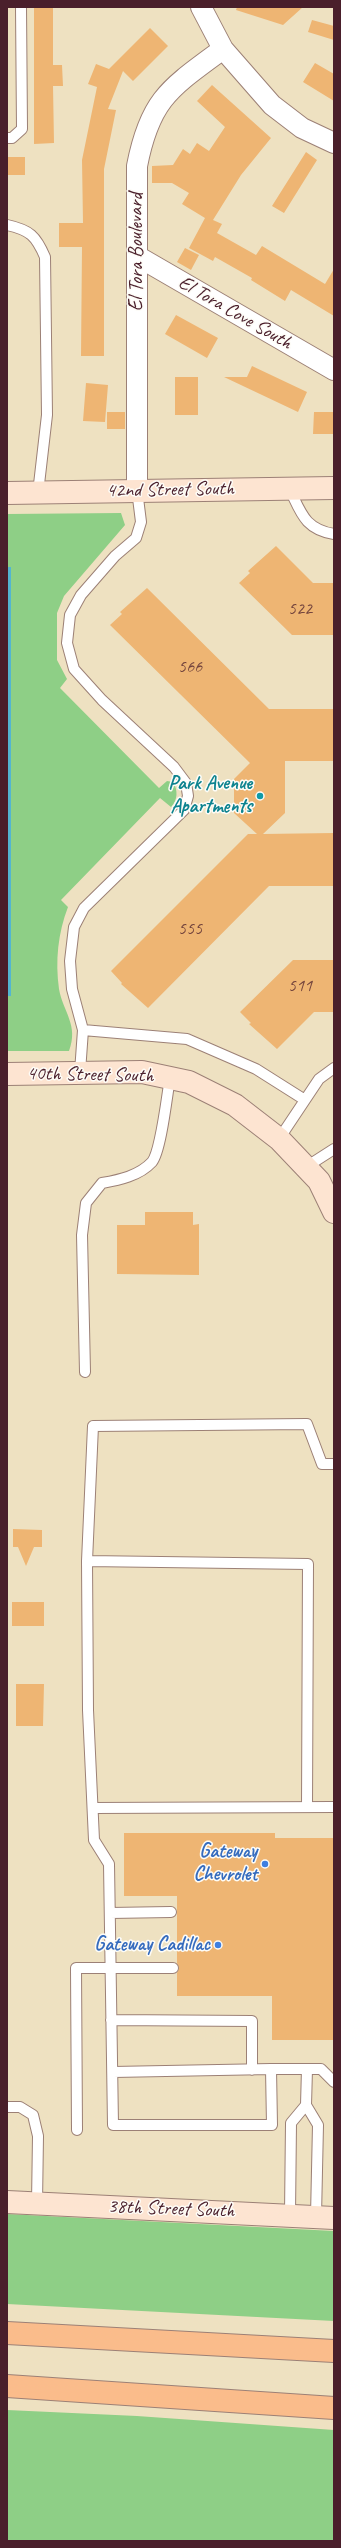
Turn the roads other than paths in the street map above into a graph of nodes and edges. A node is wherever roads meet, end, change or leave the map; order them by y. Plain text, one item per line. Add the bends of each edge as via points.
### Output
1 (21, 7) edge
2 (200, 7) edge
3 (223, 49) junction
4 (7, 138) edge
5 (334, 143) edge
6 (7, 225) edge
7 (137, 256) junction
8 (334, 370) edge
9 (289, 488) junction
10 (334, 488) edge
11 (137, 490) junction
12 (7, 493) edge
13 (38, 493) junction
14 (334, 534) edge
15 (83, 1030) junction
16 (334, 1068) edge
17 (80, 1072) junction
18 (7, 1074) edge
19 (170, 1078) junction
20 (305, 1100) junction
21 (279, 1138) junction
22 (334, 1149) edge
23 (306, 1167) junction
24 (334, 1212) edge
25 (84, 1372) dead end
26 (334, 1464) edge
27 (87, 1561) junction
28 (307, 1807) junction
29 (334, 1807) edge
30 (93, 1808) junction
31 (171, 1912) dead end
32 (110, 1913) junction
33 (110, 1968) junction
34 (173, 1968) dead end
35 (111, 2020) junction
36 (307, 2069) junction
37 (252, 2070) junction
38 (271, 2070) junction
39 (113, 2072) junction
40 (334, 2082) edge
41 (306, 2105) junction
42 (7, 2107) edge
43 (77, 2130) dead end
44 (7, 2202) edge
45 (36, 2203) junction
46 (290, 2214) junction
47 (325, 2217) edge
48 (7, 2333) edge
49 (334, 2351) edge
50 (7, 2386) edge
51 (334, 2408) edge

1 - 4 lane via 22,129 12,138
2 - 3 street
3 - 5 street via 272,104 302,128
3 - 7 street, El Tora Boulevard via 176,84 153,111 142,138 137,166
6 - 13 lane via 38,239 45,257 47,415
7 - 8 street, El Tora Cove South
7 - 11 street, El Tora Boulevard
9 - 10 street, 42nd Street South
9 - 11 street, 42nd Street South
9 - 14 lane via 307,523 318,530
11 - 13 street, 42nd Street South
11 - 15 lane via 141,522 136,538 80,595 70,615 67,643 74,669 102,700 174,767 186,783 188,796 184,810 84,908 74,927 70,961 72,989
12 - 13 street, 42nd Street South
15 - 17 lane
15 - 20 lane via 187,1039 256,1069
16 - 20 lane via 319,1079
17 - 18 street, 40th Street South
17 - 19 street, 40th Street South via 142,1072
19 - 21 street, 40th Street South via 189,1082 235,1105
19 - 25 lane via 161,1134 152,1162 128,1178 102,1183 86,1204 82,1235
20 - 21 lane
21 - 23 street, 40th Street South
22 - 23 lane
23 - 24 street, 40th Street South via 319,1181
26 - 27 lane via 322,1464 307,1424 93,1426
27 - 28 lane via 308,1564
27 - 30 lane via 88,1710
28 - 29 lane
28 - 30 lane
30 - 32 lane via 94,1840 109,1864
31 - 32 lane
32 - 33 lane
33 - 34 lane
33 - 35 lane
33 - 43 lane via 76,1968
35 - 37 lane via 252,2021
35 - 39 lane
36 - 38 lane
36 - 40 lane via 321,2069
36 - 41 lane
37 - 38 lane
37 - 39 lane
38 - 39 lane via 272,2125 113,2125
41 - 46 lane via 291,2123
41 - 47 lane via 318,2125
42 - 45 lane via 20,2107 33,2116 38,2136
44 - 45 street, 38th Street South
45 - 46 street, 38th Street South
46 - 47 street, 38th Street South
48 - 49 highway
50 - 51 highway

